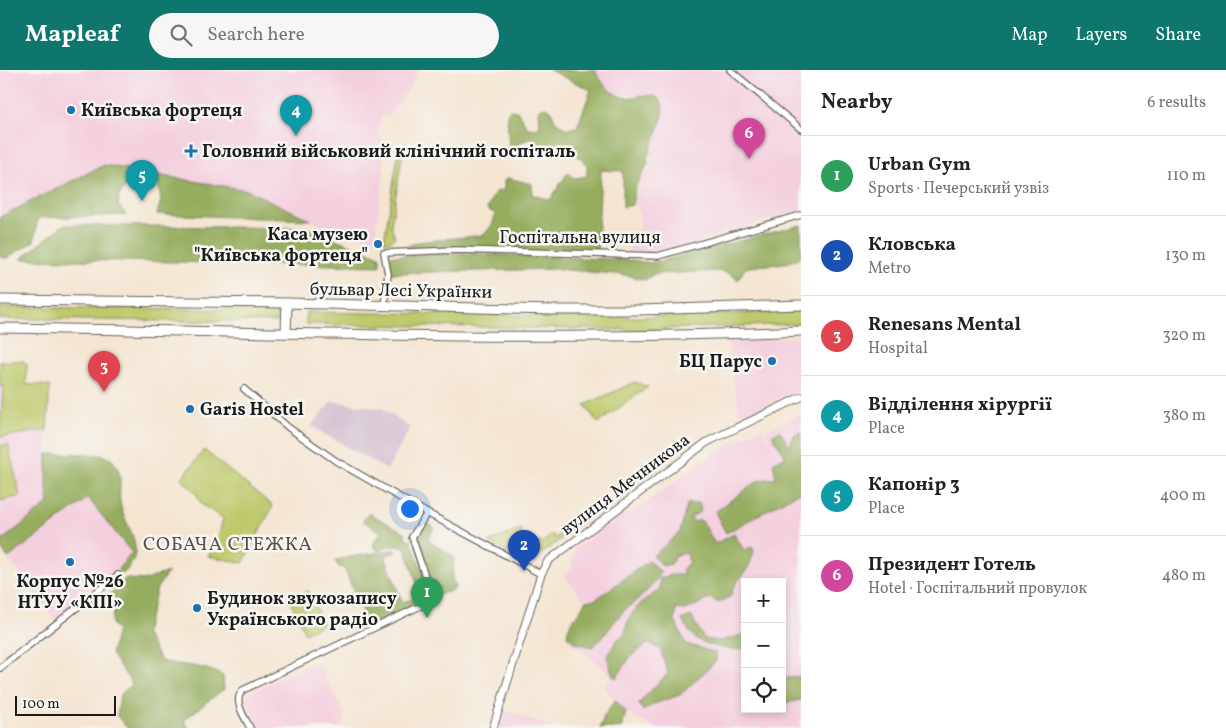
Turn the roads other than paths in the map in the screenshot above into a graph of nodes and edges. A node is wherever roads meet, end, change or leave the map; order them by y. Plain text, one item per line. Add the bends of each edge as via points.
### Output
1 (730, 70) edge
2 (801, 129) edge
3 (801, 215) edge
4 (0, 300) edge
5 (287, 303) junction
6 (801, 305) edge
7 (384, 306) junction
8 (0, 328) edge
9 (801, 331) edge
10 (286, 332) junction
11 (244, 389) dead end
12 (801, 398) edge
13 (427, 513) junction
14 (541, 574) junction
15 (118, 575) dead end
16 (0, 668) edge
17 (250, 728) edge
18 (493, 728) edge

1 - 2 street
3 - 7 street, Госпітальна вулиця via 658,256 456,250 384,253 388,274
4 - 5 main road, бульвар Лесі Українки
5 - 7 main road, бульвар Лесі Українки
5 - 10 main road
6 - 7 main road, бульвар Лесі Українки via 639,310
8 - 10 main road
9 - 10 main road via 679,335
11 - 13 street via 289,428 336,461
12 - 14 street, вулиця Мечникова via 707,442 551,558
13 - 14 street
13 - 17 street via 412,537 433,600 243,690 239,693 238,704
14 - 18 street, вулиця Мечникова
15 - 16 street

